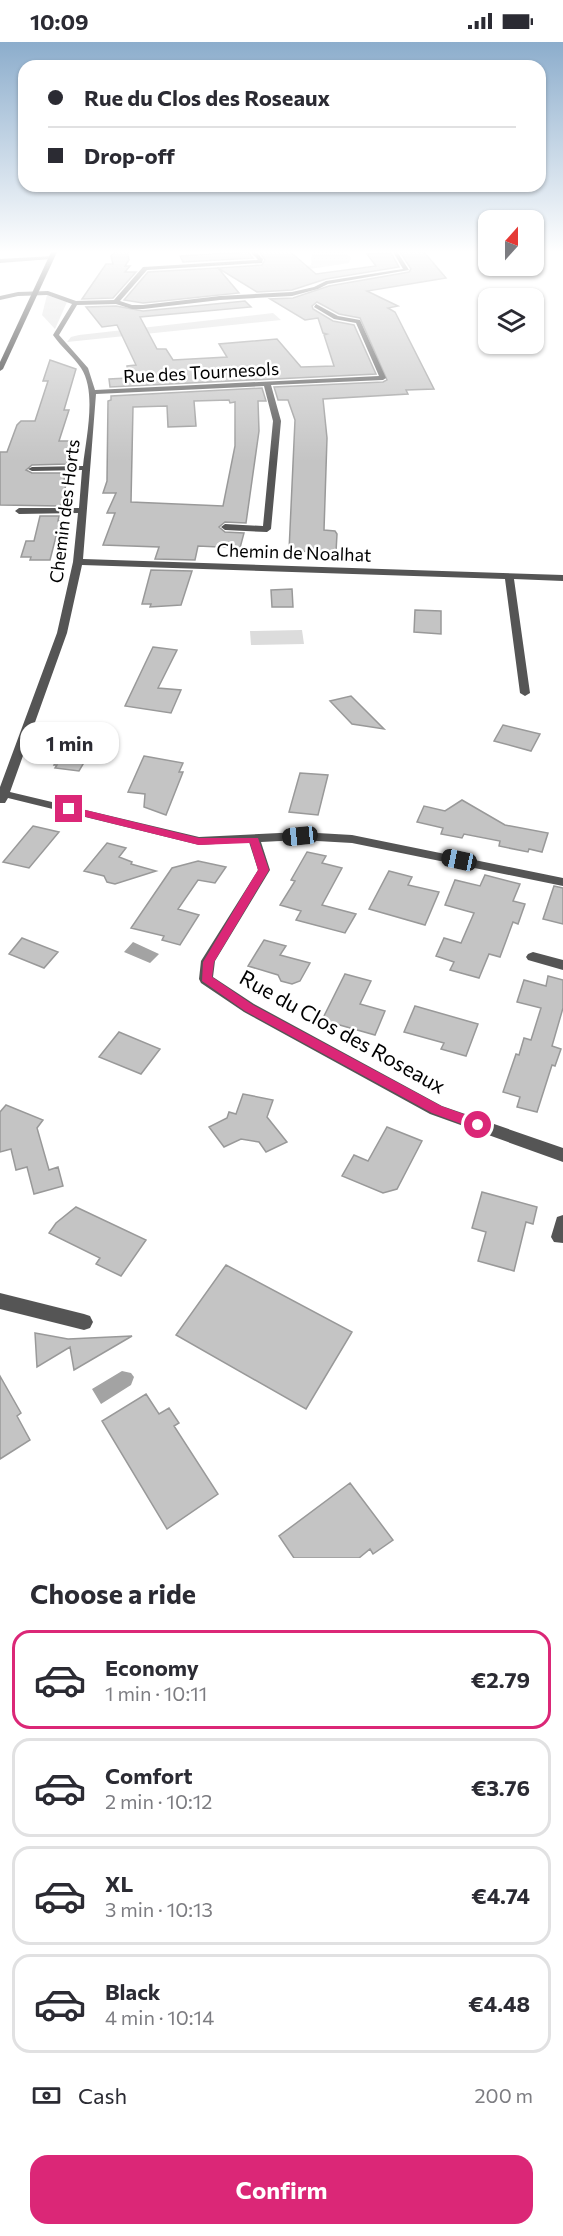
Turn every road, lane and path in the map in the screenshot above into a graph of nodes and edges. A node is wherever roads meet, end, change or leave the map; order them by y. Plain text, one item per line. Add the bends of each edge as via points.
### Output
1 (22, 321) edge
2 (64, 321) edge
3 (356, 321) edge
4 (0, 369) edge
5 (267, 384) junction
6 (93, 392) junction
7 (87, 468) junction
8 (32, 469) dead end
9 (83, 510) junction
10 (19, 511) dead end
11 (225, 527) dead end
12 (78, 562) junction
13 (509, 576) junction
14 (563, 578) edge
15 (525, 693) dead end
16 (2, 797) edge
17 (254, 840) junction
18 (563, 882) edge
19 (533, 957) dead end
20 (563, 965) edge
21 (563, 1155) edge
22 (0, 1300) edge
23 (84, 1322) dead end

1 - 4 street
2 - 6 street, Chemin des Horts via 56,335 92,378
3 - 5 street, Rue des Tournesols via 383,378
5 - 6 street, Rue des Tournesols
5 - 11 street via 277,422 267,528
6 - 7 street, Chemin des Horts
7 - 8 street
7 - 9 street, Chemin des Horts
9 - 10 street
9 - 12 street, Chemin des Horts
12 - 13 street, Chemin de Noalhat
12 - 16 street, Chemin des Horts via 62,633
13 - 14 street, Chemin de Noalhat
13 - 15 street
16 - 17 street via 199,841
17 - 18 street via 300,836 352,839
17 - 21 street, Rue du Clos des Roseaux via 264,870 208,962 206,979 249,1008 436,1110
19 - 20 street
22 - 23 street

